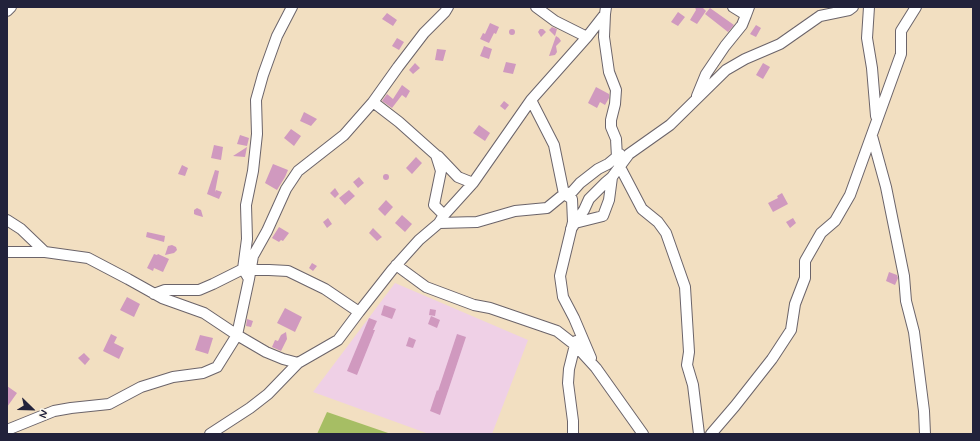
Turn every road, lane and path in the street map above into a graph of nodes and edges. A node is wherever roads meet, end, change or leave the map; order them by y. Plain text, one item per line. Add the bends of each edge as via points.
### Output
1 (11, 7) edge
2 (292, 7) edge
3 (448, 7) edge
4 (536, 7) edge
5 (733, 7) edge
6 (853, 7) edge
7 (869, 7) edge
8 (916, 7) edge
9 (606, 10) edge
10 (748, 11) edge
11 (7, 12) edge
12 (587, 38) junction
13 (696, 99) junction
14 (531, 100) junction
15 (373, 102) junction
16 (872, 136) junction
17 (436, 155) junction
18 (618, 162) junction
19 (612, 177) junction
20 (473, 183) junction
21 (564, 194) junction
22 (442, 219) junction
23 (7, 220) edge
24 (573, 226) junction
25 (7, 252) edge
26 (45, 252) junction
27 (396, 265) junction
28 (248, 273) junction
29 (154, 294) junction
30 (359, 312) junction
31 (574, 318) junction
32 (237, 335) junction
33 (575, 345) junction
34 (298, 363) junction
35 (596, 368) junction
36 (7, 430) edge
37 (210, 434) edge
38 (573, 434) edge
39 (643, 434) edge
40 (699, 434) edge
41 (710, 434) edge
42 (925, 434) edge

1 - 11 street
2 - 28 street via 277,36 256,100 257,134 246,205
3 - 15 street via 424,33
4 - 12 street via 555,21
5 - 10 street
6 - 13 street via 820,16 780,44 726,70
7 - 16 street via 867,38 876,113
8 - 16 street via 902,31 901,54
9 - 12 street
9 - 18 street via 604,37 609,72 616,90 611,127 616,139
10 - 13 street via 742,25 706,74
12 - 14 street
13 - 18 street via 670,124 647,141 631,147
14 - 20 street
14 - 21 street via 554,145
15 - 17 street
15 - 28 street via 344,135 298,171 286,189 253,256
16 - 41 street via 850,196 835,221 821,233 806,261 805,278 795,304 791,330 772,359
16 - 42 street via 886,187 914,332
17 - 20 street via 458,177
17 - 22 street via 441,171 434,205
18 - 19 street
18 - 21 street via 598,169 572,192
18 - 40 street via 642,209 658,222 666,233 685,287 689,352 687,365 693,385
19 - 24 street via 589,198
19 - 24 street via 609,200 603,216
20 - 22 street
21 - 22 street via 547,208 515,211 477,222
21 - 24 street via 572,200
22 - 27 street
23 - 26 street via 21,229
24 - 31 street via 560,276 563,297
25 - 26 street
26 - 29 street via 88,258
27 - 30 street
27 - 33 street via 426,287 557,331
28 - 29 street via 199,290 165,290
28 - 30 street via 288,271 325,289
28 - 32 street
29 - 32 street via 204,313
30 - 34 street via 338,340
31 - 33 street via 577,337
31 - 35 street
32 - 34 street via 266,352
32 - 36 street via 217,367 203,373 173,377 141,387 110,404 54,411
33 - 35 street
33 - 38 street via 568,383
34 - 37 street via 268,394
35 - 39 street

